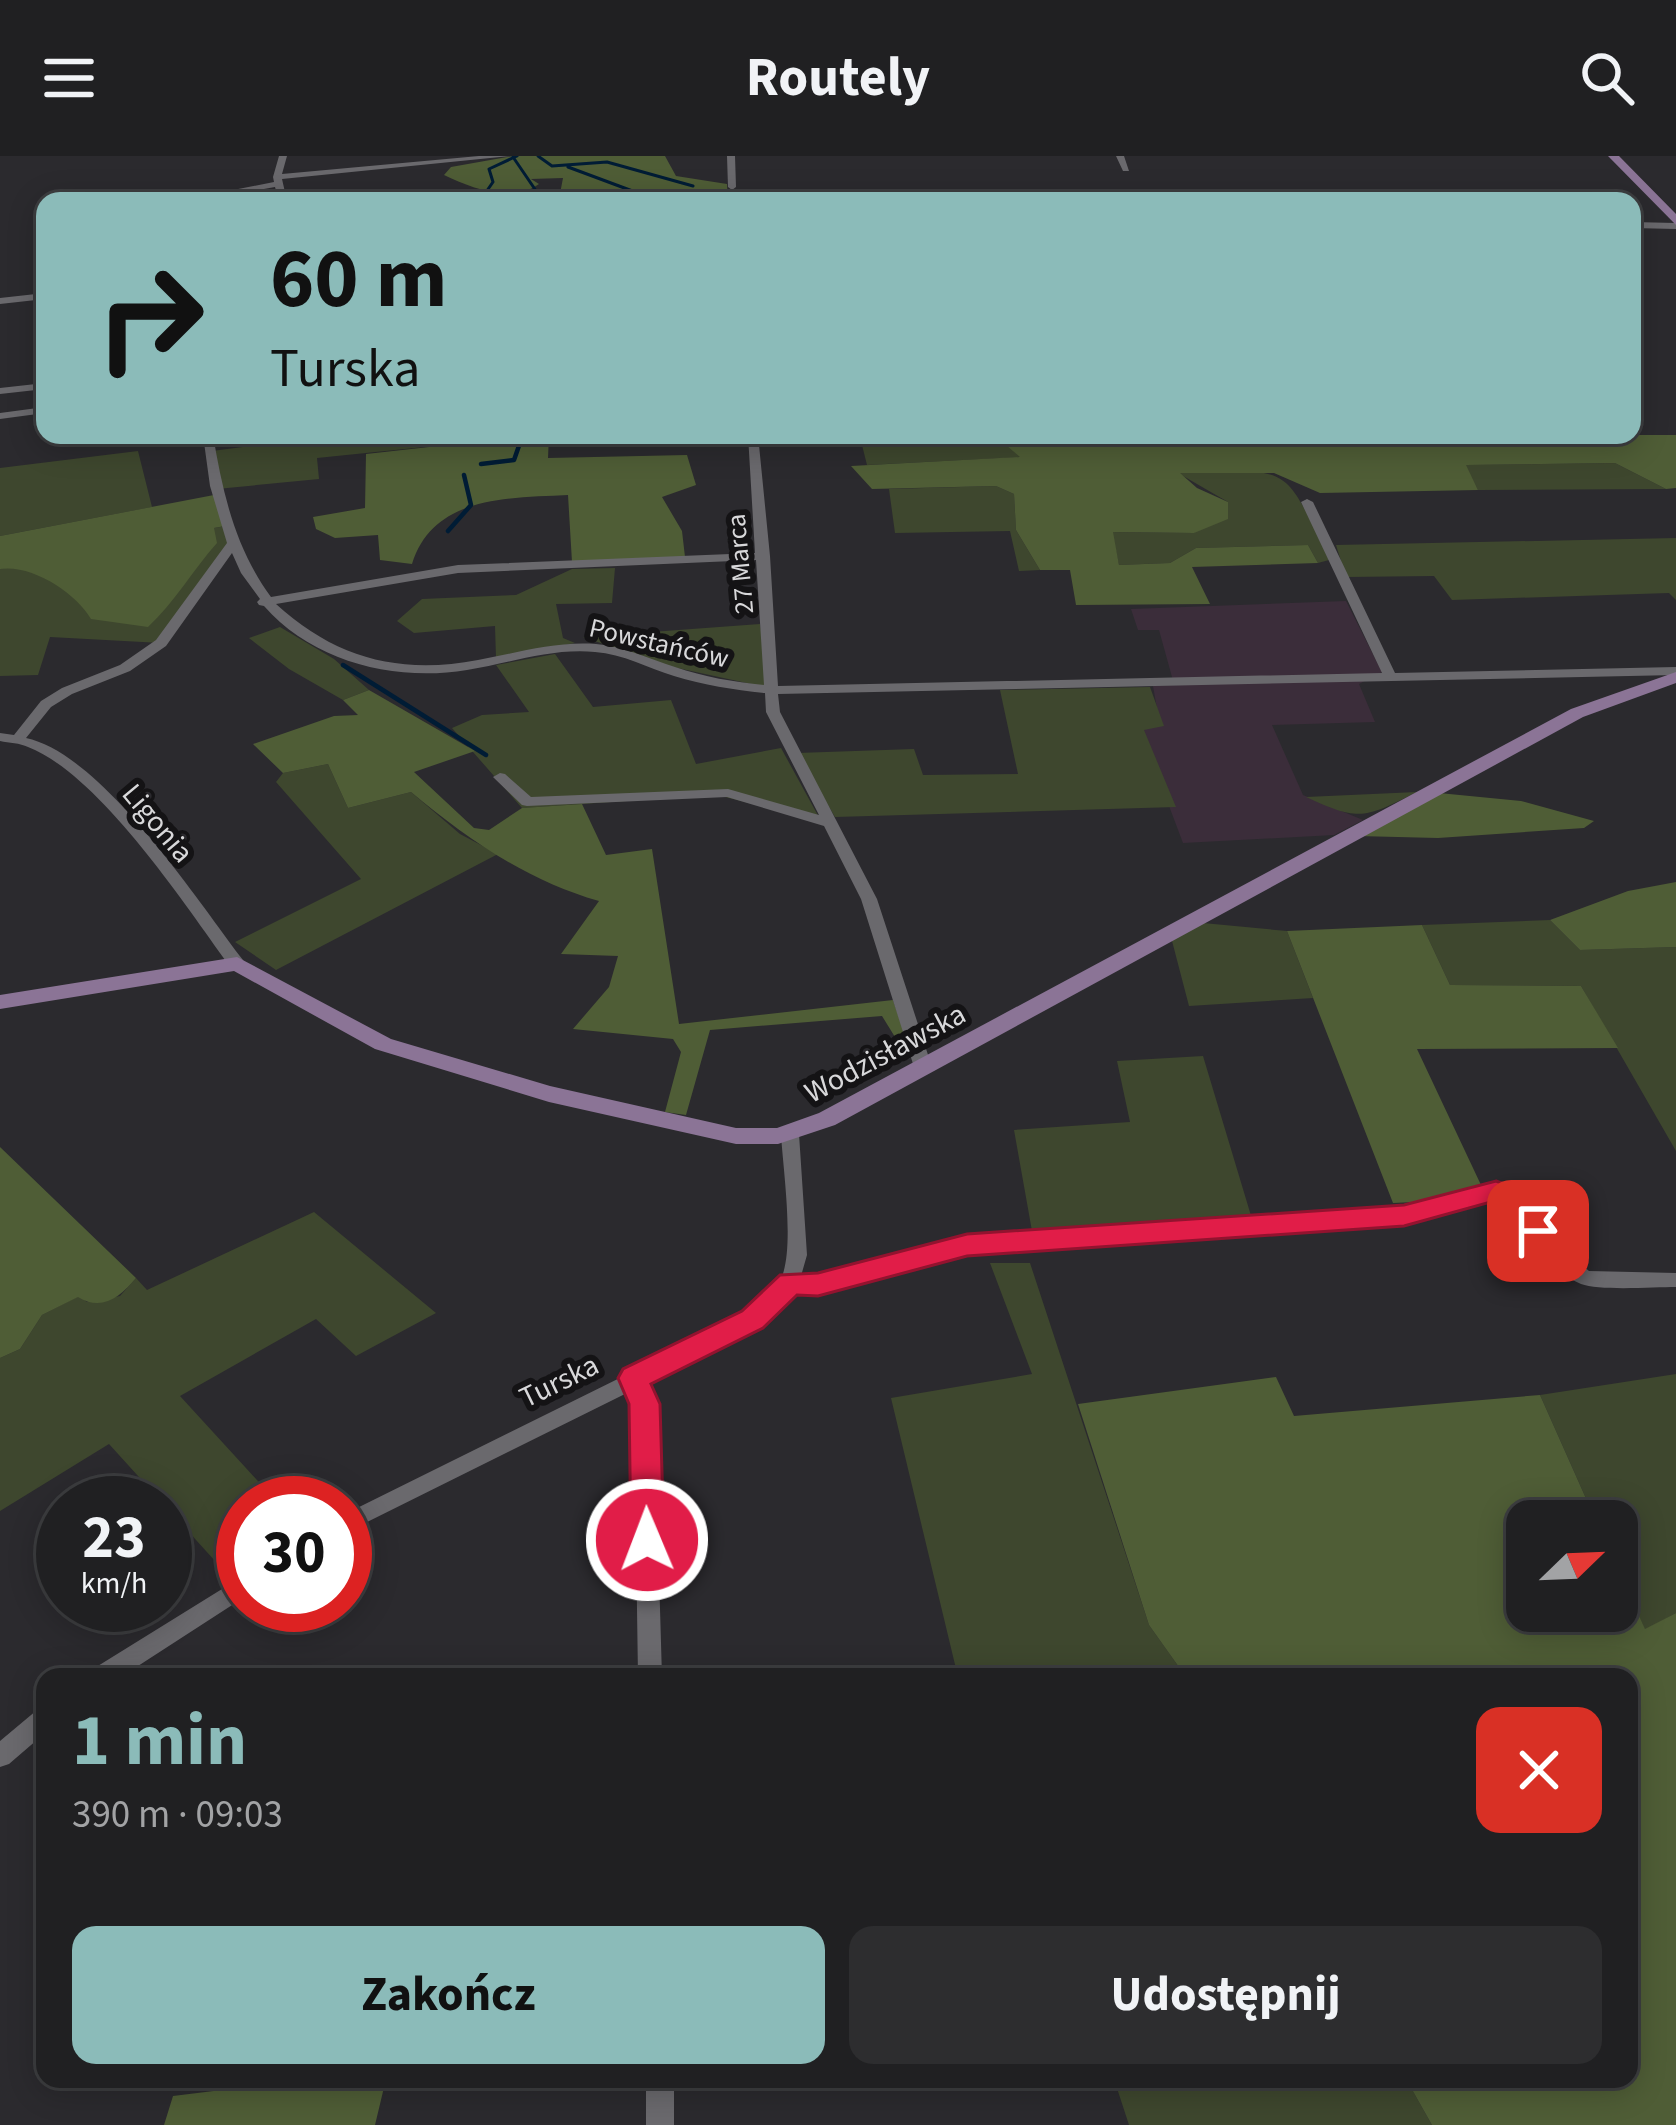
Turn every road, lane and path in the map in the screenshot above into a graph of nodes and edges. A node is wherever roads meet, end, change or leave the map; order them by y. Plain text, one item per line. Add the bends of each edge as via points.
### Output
1 (283, 156) edge
2 (506, 156) edge
3 (731, 156) edge
4 (1120, 156) edge
5 (1613, 156) edge
6 (1126, 170) dead end
7 (279, 180) junction
8 (732, 187) dead end
9 (223, 192) edge
10 (281, 192) edge
11 (1675, 220) edge
12 (1641, 224) edge
13 (36, 297) edge
14 (0, 301) edge
15 (36, 387) edge
16 (0, 391) edge
17 (36, 411) edge
18 (0, 416) edge
19 (209, 444) edge
20 (754, 444) edge
21 (1307, 502) dead end
22 (232, 545) junction
23 (764, 556) junction
24 (263, 602) junction
25 (1676, 674) edge
26 (1391, 678) junction
27 (774, 690) junction
28 (22, 735) junction
29 (0, 736) edge
30 (500, 778) dead end
31 (829, 823) junction
32 (237, 964) junction
33 (0, 1002) edge
34 (923, 1067) junction
35 (790, 1134) junction
36 (1676, 1280) edge
37 (790, 1283) junction
38 (634, 1378) junction
39 (372, 1510) edge
40 (216, 1603) edge
41 (115, 1668) edge
42 (650, 1668) edge
43 (36, 1726) edge
44 (0, 1756) edge
45 (659, 2088) edge
46 (660, 2125) edge

1 - 7 street
2 - 7 street
3 - 8 street
4 - 6 street
5 - 11 street
7 - 9 street
7 - 10 street
11 - 12 street
13 - 14 street
15 - 16 street
17 - 18 street
19 - 22 street, Powstańców via 214,495
20 - 23 street, 27 Marca
21 - 26 street
22 - 24 street, Powstańców
22 - 28 street via 161,643 46,704
23 - 24 street via 458,569
23 - 27 street, 27 Marca
24 - 27 street, Powstańców via 307,639 350,658 438,669 600,648 710,681
25 - 26 street, Wodzisławska
25 - 34 street, Wodzisławska via 1577,713
26 - 27 street, Wodzisławska
27 - 31 street via 773,712
28 - 29 street
28 - 32 street, Ligonia via 76,772 125,823
30 - 31 street via 527,802 728,793
31 - 34 street via 869,899
32 - 33 street
32 - 35 street, Wodzisławska via 321,1014 457,1069 736,1136
34 - 35 street, Wodzisławska
35 - 37 street via 797,1255
36 - 37 street via 1586,1278 1552,1251 1514,1198 1496,1191 1404,1216 967,1245 818,1285
37 - 38 street, Turska via 752,1320
38 - 39 street, Turska
38 - 42 street via 644,1404
40 - 41 street
43 - 44 street
45 - 46 street

